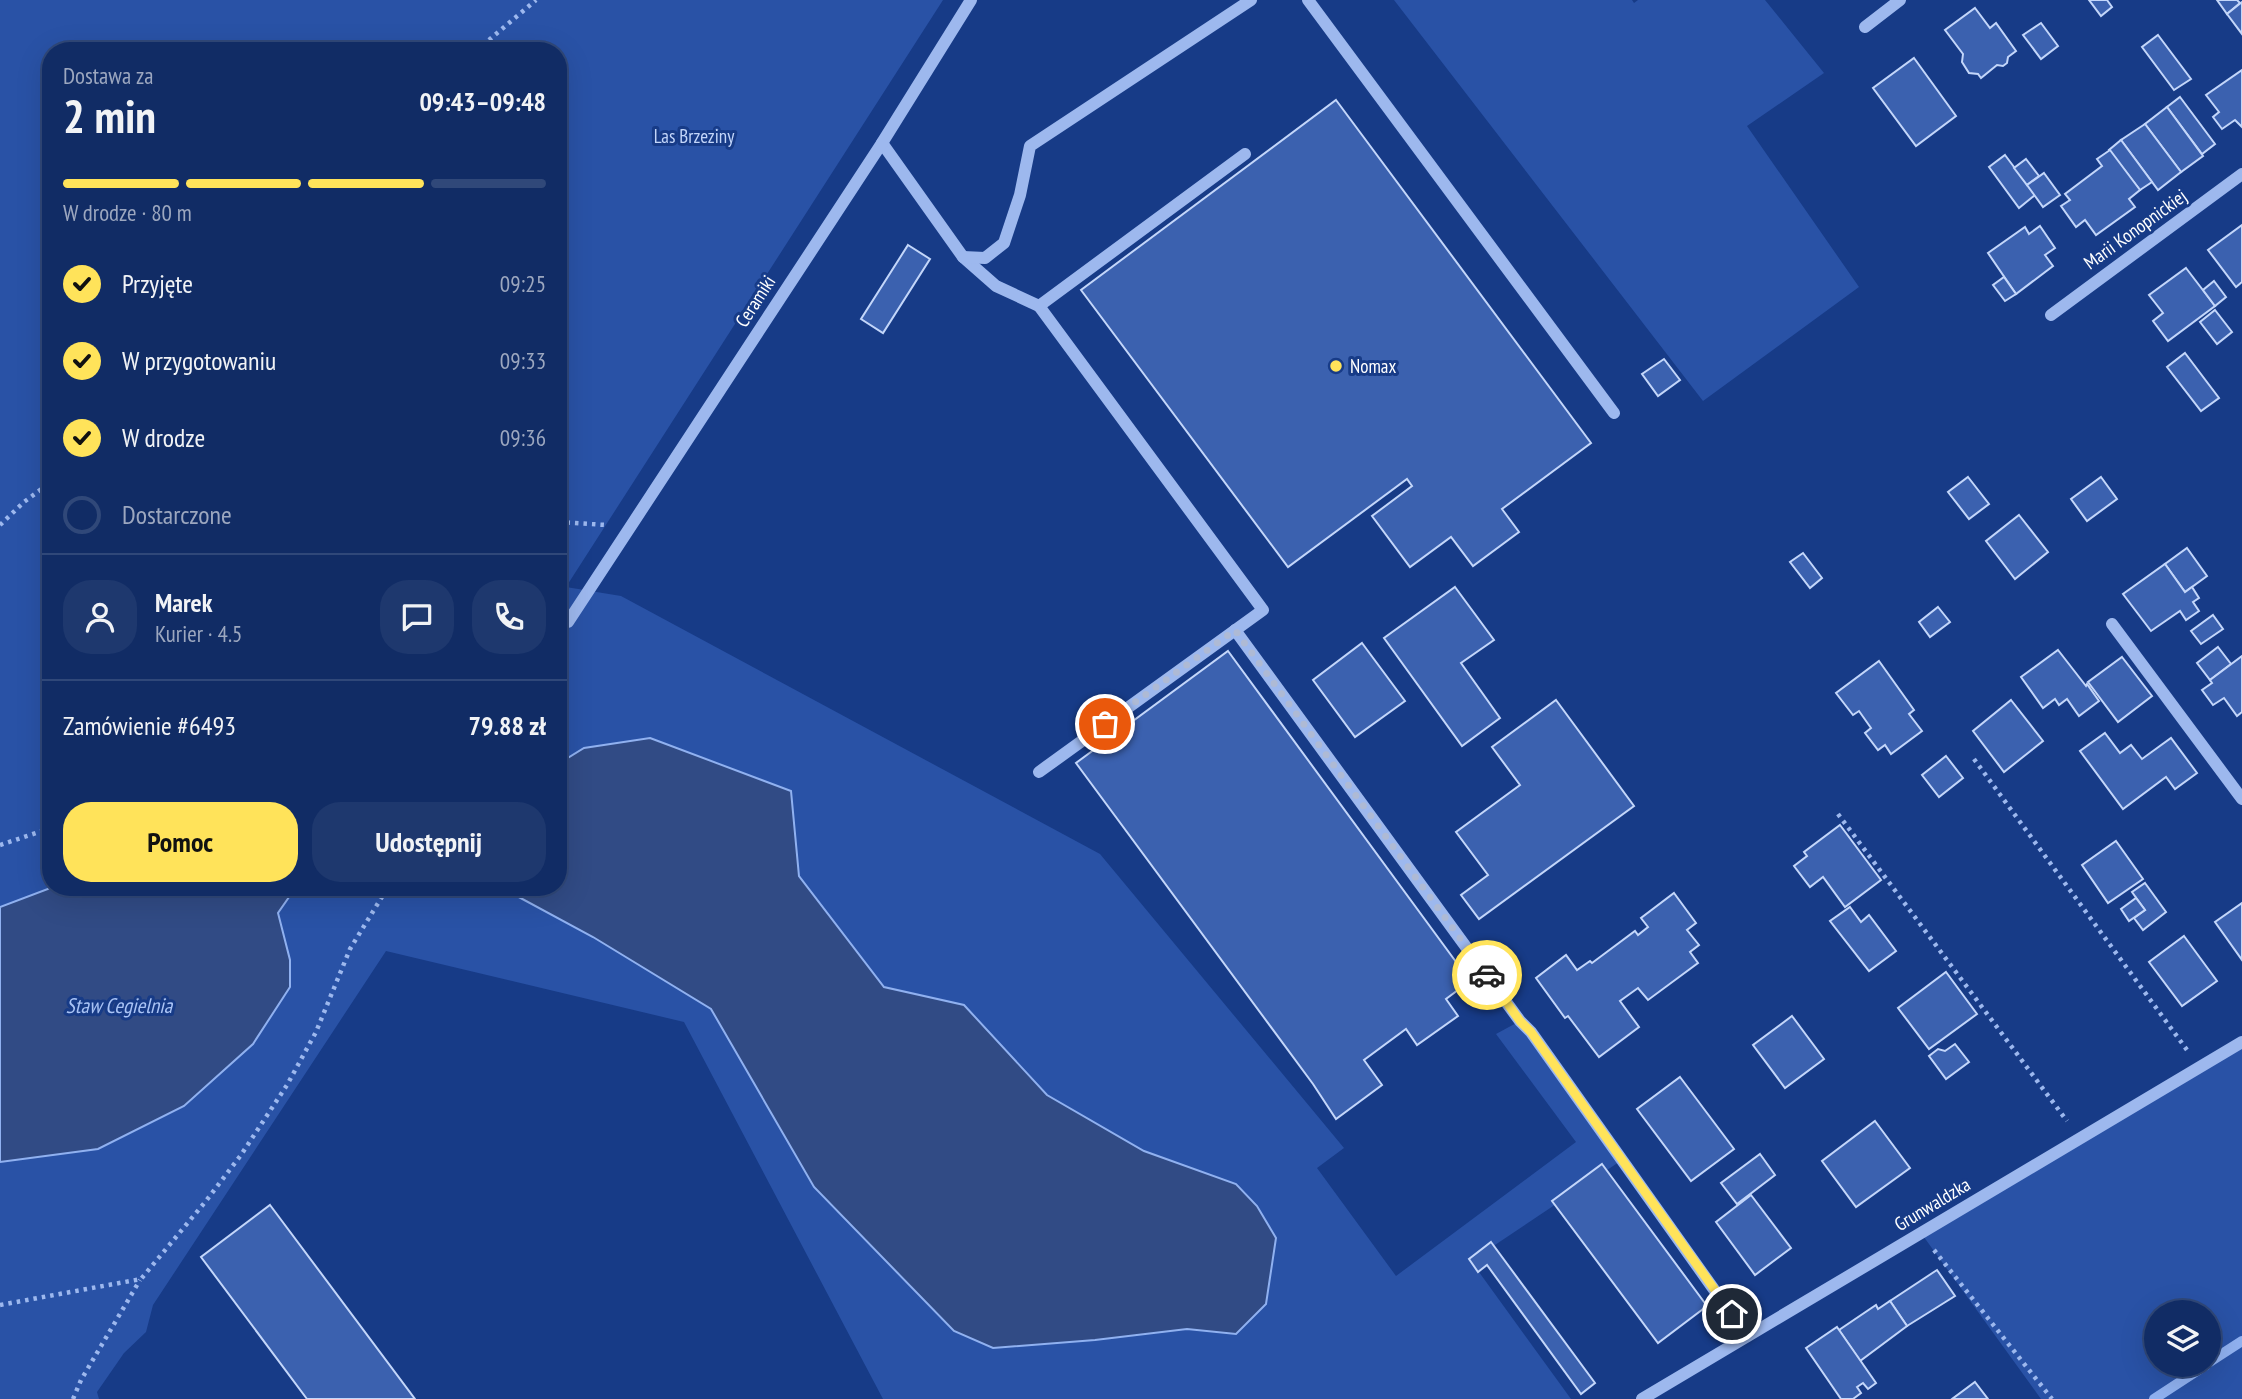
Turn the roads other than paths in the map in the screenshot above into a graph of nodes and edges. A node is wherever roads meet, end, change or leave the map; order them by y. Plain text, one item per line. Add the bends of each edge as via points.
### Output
1 (971, 0) edge
2 (1251, 0) edge
3 (1308, 0) edge
4 (1900, 0) edge
5 (1865, 27) dead end
6 (882, 143) junction
7 (1245, 153) dead end
8 (2242, 174) edge
9 (963, 257) junction
10 (1039, 306) junction
11 (2050, 315) dead end
12 (1614, 413) dead end
13 (568, 622) dead end
14 (2112, 624) dead end
15 (1235, 630) junction
16 (1039, 772) dead end
17 (2242, 799) edge
18 (2242, 1042) edge
19 (1747, 1336) junction
20 (1642, 1399) edge

1 - 6 street, Ceramiki
2 - 9 street via 1030,146 1004,243 985,258
3 - 12 street
4 - 5 street
6 - 9 street
6 - 13 street, Ceramiki
7 - 10 street
8 - 11 street, Marii Konopnickiej
9 - 10 street via 996,286
10 - 15 street via 1263,610
14 - 17 street
15 - 16 street
15 - 19 street via 1531,1032
18 - 19 street, Grunwaldzka
19 - 20 street, Grunwaldzka

